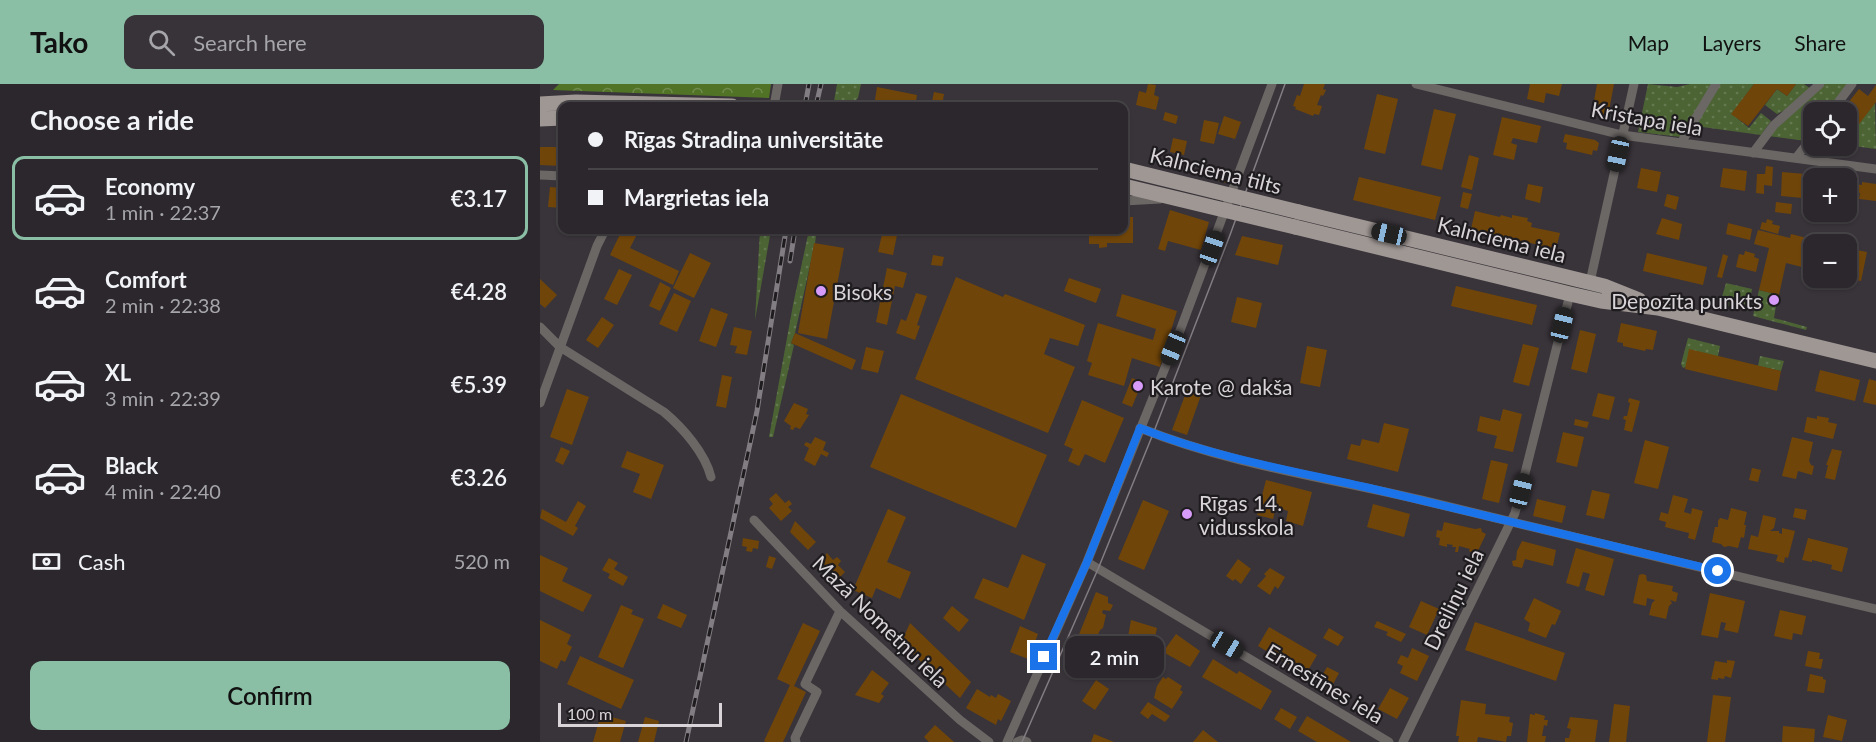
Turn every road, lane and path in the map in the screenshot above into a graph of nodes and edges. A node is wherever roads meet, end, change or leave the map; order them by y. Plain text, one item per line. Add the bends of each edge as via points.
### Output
1 (778, 84) edge
2 (1272, 84) edge
3 (1416, 84) edge
4 (1634, 84) edge
5 (1716, 84) edge
6 (1820, 84) edge
7 (1852, 84) edge
8 (775, 102) edge
9 (1838, 102) edge
10 (558, 103) edge
11 (540, 104) edge
12 (558, 118) edge
13 (540, 119) edge
14 (1623, 135) junction
15 (1681, 143) junction
16 (1803, 149) edge
17 (1753, 153) junction
18 (1796, 158) junction
19 (1876, 169) edge
20 (1128, 170) edge
21 (540, 175) edge
22 (558, 176) edge
23 (1128, 187) edge
24 (1128, 201) edge
25 (1225, 213) junction
26 (1297, 219) junction
27 (603, 234) edge
28 (1590, 282) junction
29 (1570, 294) junction
30 (1658, 308) junction
31 (540, 327) edge
32 (560, 347) junction
33 (1876, 361) edge
34 (540, 404) edge
35 (1140, 428) junction
36 (711, 477) dead end
37 (754, 520) dead end
38 (1511, 522) junction
39 (1087, 562) junction
40 (1876, 609) edge
41 (840, 611) junction
42 (796, 742) edge
43 (989, 742) edge
44 (1007, 742) edge
45 (1017, 742) edge
46 (1027, 742) edge
47 (1389, 742) edge
48 (1403, 742) edge

1 - 8 street
2 - 25 street
3 - 14 street, Kristapa iela
4 - 14 street
5 - 15 street
6 - 17 street via 1774,125
7 - 9 street
10 - 11 main road
12 - 13 main road
14 - 15 street, Kristapa iela
14 - 28 street
15 - 17 street, Kristapa iela
16 - 18 street
17 - 18 street, Kristapa iela
18 - 19 street, Kristapa iela
20 - 26 main road, Kalnciema tilts, bridge
21 - 22 street
23 - 26 main road, Kalnciema tilts, bridge
24 - 25 street via 1174,201
25 - 35 street
26 - 28 main road, Kalnciema iela
26 - 29 main road, Kalnciema iela
27 - 32 street
28 - 30 main road, Kalnciema iela
29 - 30 main road, Kalnciema iela
29 - 38 street, Dreiliņu iela
30 - 33 main road, Kalnciema iela
31 - 32 street
32 - 34 street
32 - 36 street via 664,412 708,464
35 - 38 street via 1231,457
35 - 39 street
37 - 41 street, Mazā Nometņu iela
38 - 40 street
38 - 48 street, Dreiliņu iela
39 - 44 street
39 - 47 street, Ernestīnes iela
41 - 42 street via 805,684 817,692
41 - 43 street, Mazā Nometņu iela
45 - 46 street

